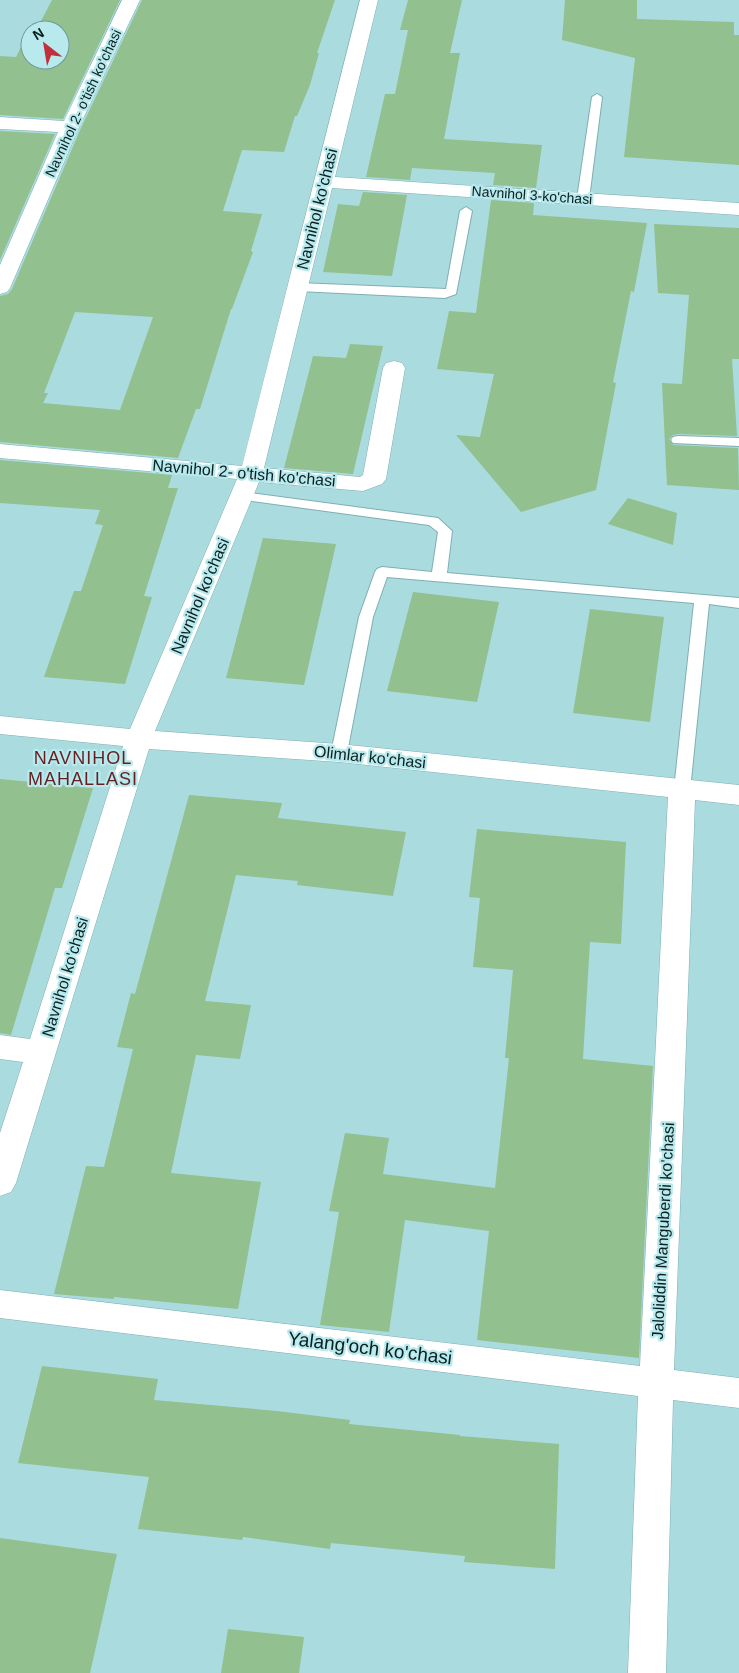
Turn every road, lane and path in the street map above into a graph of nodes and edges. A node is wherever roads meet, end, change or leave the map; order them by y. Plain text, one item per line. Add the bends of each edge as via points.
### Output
1 (131, 0) edge
2 (369, 0) edge
3 (597, 97) dead end
4 (0, 123) edge
5 (70, 127) junction
6 (324, 182) junction
7 (583, 199) junction
8 (739, 209) edge
9 (466, 211) dead end
10 (298, 287) junction
11 (0, 288) edge
12 (394, 368) dead end
13 (678, 440) dead end
14 (739, 442) edge
15 (0, 451) edge
16 (251, 474) junction
17 (242, 496) junction
18 (439, 576) junction
19 (702, 600) junction
20 (739, 603) edge
21 (0, 725) edge
22 (139, 739) junction
23 (339, 753) junction
24 (682, 790) junction
25 (739, 795) edge
26 (0, 1047) edge
27 (42, 1052) junction
28 (0, 1183) edge
29 (0, 1304) edge
30 (656, 1383) junction
31 (739, 1394) edge
32 (647, 1673) edge

1 - 5 street, Navnihol 2- o'tish ko'chasi
2 - 6 street, Navnihol ko'chasi
3 - 7 lane
4 - 5 street
5 - 11 street, Navnihol 2- o'tish ko'chasi
6 - 7 street, Navnihol 3-ko'chasi
6 - 10 street, Navnihol ko'chasi
7 - 8 street, Navnihol 3-ko'chasi
9 - 10 lane via 452,291 445,294
10 - 16 street, Navnihol ko'chasi
12 - 16 street, Navnihol 2- o'tish ko'chasi via 374,479 363,484
13 - 14 lane
15 - 16 street, Navnihol 2- o'tish ko'chasi
16 - 17 street, Navnihol ko'chasi
17 - 18 lane via 433,521 445,531
17 - 22 street, Navnihol ko'chasi
18 - 19 lane
18 - 23 lane via 382,572 366,617
19 - 20 lane
19 - 24 lane
21 - 22 street, Olimlar ko'chasi
22 - 23 street, Olimlar ko'chasi
22 - 27 street, Navnihol ko'chasi
23 - 24 street, Olimlar ko'chasi
24 - 25 street, Olimlar ko'chasi
24 - 30 street, Jaloliddin Manguberdi ko'chasi
26 - 27 street
27 - 28 street, Navnihol ko'chasi
29 - 30 street, Yalang'och ko'chasi
30 - 31 street, Yalang'och ko'chasi
30 - 32 street, Jaloliddin Manguberdi ko'chasi

